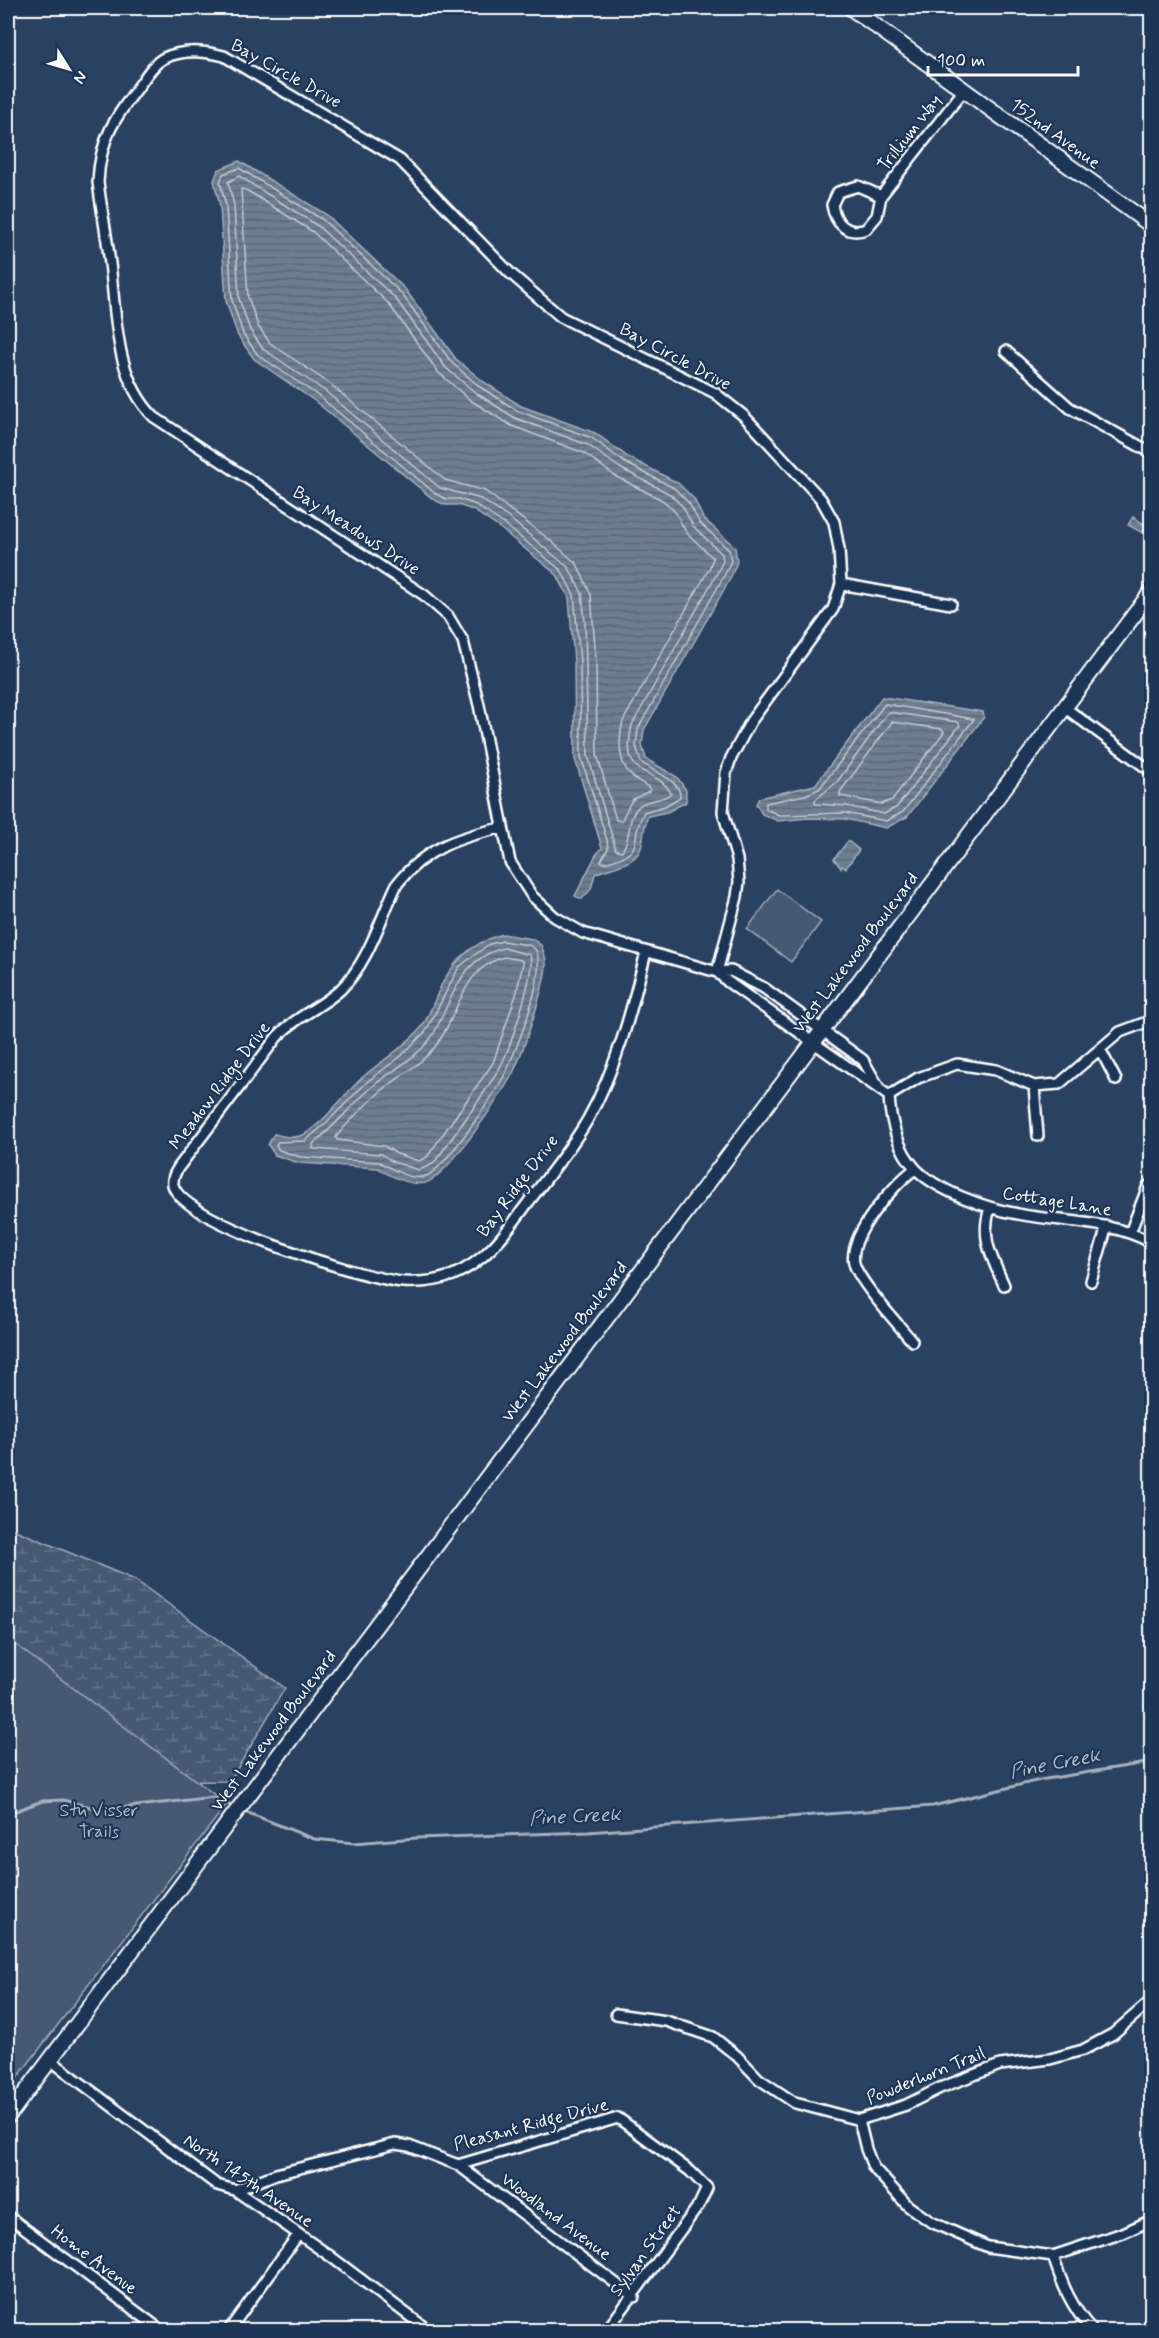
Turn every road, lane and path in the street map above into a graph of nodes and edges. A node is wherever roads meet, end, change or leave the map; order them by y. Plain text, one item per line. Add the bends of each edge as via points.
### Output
1 (850, 8) edge
2 (165, 58) joint
3 (964, 90) junction
4 (881, 196) junction
5 (1152, 226) edge
6 (1006, 351) dead end
7 (1152, 453) edge
8 (841, 584) junction
9 (1152, 591) edge
10 (951, 604) dead end
11 (1064, 707) junction
12 (1152, 772) edge
13 (501, 828) junction
14 (646, 952) junction
15 (717, 972) junction
16 (1152, 1020) edge
17 (821, 1029) junction
18 (812, 1042) junction
19 (1100, 1049) junction
20 (1116, 1080) dead end
21 (878, 1086) junction
22 (1034, 1086) junction
23 (889, 1096) junction
24 (1038, 1136) dead end
25 (915, 1169) junction
26 (173, 1185) joint
27 (1148, 1186) dead end
28 (990, 1208) junction
29 (1107, 1226) junction
30 (1130, 1233) junction
31 (1152, 1243) edge
32 (1091, 1281) dead end
33 (1004, 1285) dead end
34 (912, 1341) dead end
35 (1152, 2000) edge
36 (616, 2014) dead end
37 (49, 2059) junction
38 (8, 2116) edge
39 (859, 2120) junction
40 (458, 2165) junction
41 (707, 2188) joint
42 (235, 2190) junction
43 (8, 2216) edge
44 (1152, 2220) edge
45 (298, 2235) junction
46 (1053, 2256) junction
47 (634, 2297) junction
48 (160, 2331) edge
49 (229, 2331) edge
50 (428, 2331) edge
51 (607, 2331) edge
52 (1092, 2331) edge

1 - 3 street, 152nd Avenue
2 - 8 street, Bay Circle Drive via 203,51 224,56 372,142 400,160 510,273 561,317 715,393 744,416 821,499 834,522
2 - 13 street, Bay Meadows Drive via 154,66 116,116 99,157 98,182 119,342 129,382 141,404 154,417 424,595 448,616 468,655
3 - 4 street, Trillium Way
3 - 5 street, 152nd Avenue
4 - 4 street, Trillium Way via 863,188 845,188 838,192 832,205 836,218 851,231 866,229 877,216
6 - 7 street via 1070,408
8 - 10 street
8 - 15 street, Bay Circle Drive via 833,609 751,721 726,773 723,812 737,859 739,882
9 - 11 street, West Lakewood Boulevard
11 - 12 street
11 - 17 street, West Lakewood Boulevard
13 - 14 street, Bay Meadows Drive via 510,861 521,881 555,917 583,933
13 - 26 street, Meadow Ridge Drive via 444,844 407,872 397,884 354,975 277,1037 178,1168
14 - 15 street, Bay Meadows Drive
14 - 26 street, Bay Ridge Drive via 619,1051 587,1120 500,1240 461,1271 427,1281 402,1282 323,1262 227,1228
15 - 17 street, Bay Meadows Drive via 731,971 753,981
15 - 18 street, Bay Meadows Drive
16 - 19 street via 1135,1024
17 - 18 street, West Lakewood Boulevard
17 - 21 street via 863,1060
18 - 21 street via 865,1081
18 - 37 street, West Lakewood Boulevard
19 - 20 street
19 - 22 street via 1059,1084
21 - 23 street
22 - 23 street via 996,1070 957,1064 918,1078
22 - 24 street
23 - 25 street, Cottage Lane via 898,1139
25 - 28 street, Cottage Lane via 935,1183
25 - 34 street via 882,1199 854,1254 857,1270
27 - 30 street
28 - 29 street, Cottage Lane
28 - 33 street via 986,1242
29 - 30 street, Cottage Lane
29 - 32 street
30 - 31 street, Cottage Lane
35 - 39 street, Powderhorn Trail via 1113,2034 1083,2050 1000,2065 906,2105
36 - 39 street, Powderhorn Trail via 666,2021 713,2037 759,2079 795,2103
37 - 38 street, West Lakewood Boulevard
37 - 42 street, North 145th Avenue via 217,2185
39 - 46 street via 873,2167 908,2206 931,2222 988,2247
40 - 41 street, Pleasant Ridge Drive via 618,2118
40 - 42 street, Pleasant Ridge Drive via 395,2144 276,2174
40 - 47 street, Woodland Avenue
41 - 47 street, Sylvan Street
42 - 45 street, North 145th Avenue
43 - 48 street, Home Avenue
44 - 46 street
45 - 49 street
45 - 50 street, North 145th Avenue
46 - 52 street via 1076,2313
47 - 51 street, Sylvan Street

